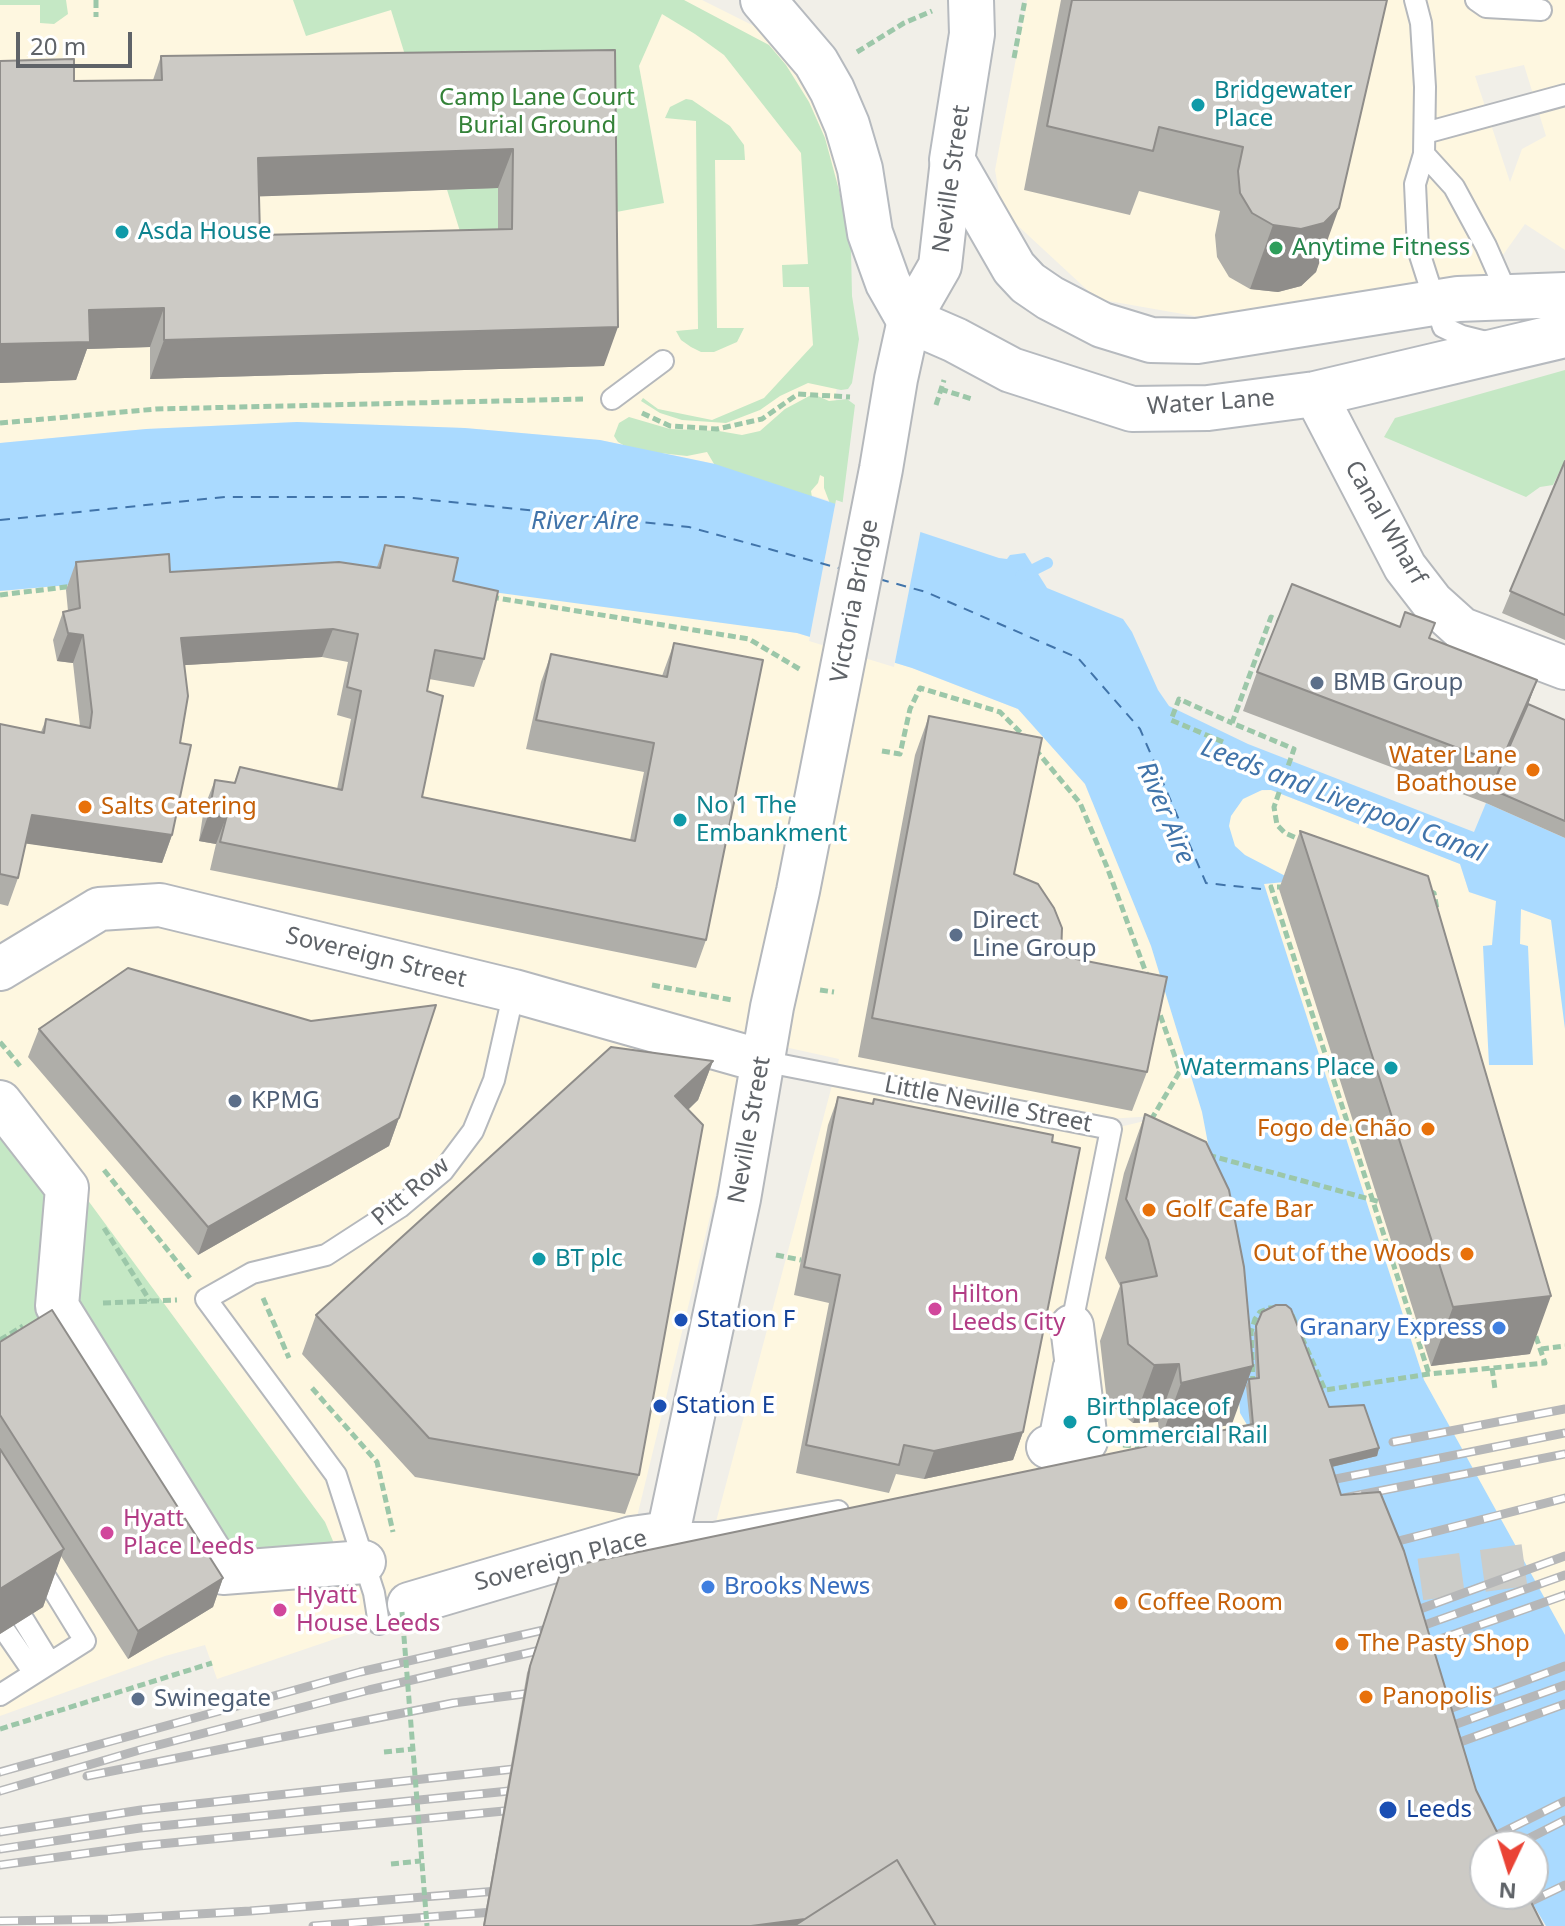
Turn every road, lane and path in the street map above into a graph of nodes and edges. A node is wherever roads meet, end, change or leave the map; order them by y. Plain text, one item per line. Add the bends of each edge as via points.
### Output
1 (96, 0) edge
2 (763, 0) edge
3 (1415, 0) edge
4 (1476, 0) edge
5 (954, 5) edge
6 (1541, 10) dead end
7 (96, 17) dead end
8 (876, 39) dead end
9 (1565, 95) edge
10 (1424, 144) junction
11 (952, 160) junction
12 (1565, 295) edge
13 (1508, 296) junction
14 (898, 302) junction
15 (1434, 303) junction
16 (1550, 339) edge
17 (663, 361) dead end
18 (942, 389) dead end
19 (1315, 394) junction
20 (850, 397) dead end
21 (964, 397) dead end
22 (612, 399) junction
23 (0, 423) edge
24 (877, 491) joint
25 (78, 585) edge
26 (477, 594) edge
27 (0, 595) edge
28 (1292, 626) edge
29 (1565, 668) edge
30 (809, 675) dead end
31 (833, 712) joint
32 (1232, 723) junction
33 (1223, 742) dead end
34 (882, 751) dead end
35 (1309, 843) edge
36 (1295, 887) dead end
37 (1420, 888) edge
38 (1261, 889) dead end
39 (1272, 892) junction
40 (1440, 924) edge
41 (0, 969) edge
42 (1148, 980) edge
43 (820, 990) dead end
44 (514, 991) junction
45 (834, 992) dead end
46 (1154, 995) edge
47 (762, 1061) junction
48 (0, 1102) edge
49 (1111, 1129) junction
50 (1194, 1151) edge
51 (67, 1188) junction
52 (1372, 1200) junction
53 (1393, 1206) dead end
54 (776, 1255) dead end
55 (801, 1260) dead end
56 (206, 1299) junction
57 (150, 1301) junction
58 (57, 1306) junction
59 (1530, 1319) edge
60 (1072, 1326) joint
61 (1565, 1346) edge
62 (1541, 1349) junction
63 (1492, 1368) junction
64 (1429, 1374) junction
65 (1495, 1389) dead end
66 (1325, 1390) junction
67 (1317, 1392) edge
68 (1254, 1396) edge
69 (1157, 1445) edge
70 (1059, 1454) joint
71 (850, 1509) edge
72 (23, 1540) edge
73 (666, 1540) junction
74 (364, 1562) junction
75 (396, 1613) junction
76 (23, 1619) edge
77 (5, 1631) edge
78 (212, 1663) dead end
79 (42, 1668) junction
80 (0, 1695) edge
81 (0, 1729) edge
82 (413, 1749) junction
83 (384, 1752) dead end
84 (421, 1861) junction
85 (391, 1864) dead end
86 (427, 1926) edge

1 - 7 path
2 - 14 street via 816,62 832,90 860,169 870,233
3 - 10 lane via 1425,87
4 - 6 lane via 1486,7
5 - 8 path via 925,12
5 - 11 street, Neville Street via 972,34
9 - 10 lane
10 - 13 lane via 1454,187
10 - 15 lane via 1415,184 1418,249
11 - 14 street, Neville Street via 940,266
11 - 15 street via 1014,268 1028,283 1102,325 1151,340 1197,341
12 - 13 street
13 - 15 street
14 - 19 street, Water Lane via 1011,370 1132,409 1208,408
14 - 24 street, Neville Street
15 - 16 lane via 1443,327 1462,336 1482,342
16 - 19 street, Water Lane
17 - 22 lane
18 - 21 path
19 - 29 street, Canal Wharf via 1405,567 1432,602 1462,629
20 - 22 path via 798,394 762,419 717,429 670,426
22 - 23 path via 156,409
24 - 31 street, Victoria Bridge
25 - 27 path
26 - 30 path via 749,639
28 - 32 path via 1271,617
31 - 47 street, Neville Street
32 - 33 path via 1179,699 1171,720
32 - 35 path via 1294,749 1274,807 1277,825
34 - 42 path via 900,754 920,688 1000,712 1080,803
36 - 39 path via 1271,887
37 - 40 path via 1434,893
38 - 39 path
39 - 52 path
41 - 44 street, Sovereign Street via 99,909 160,905
43 - 45 path
44 - 47 street, Sovereign Street
44 - 56 lane, Pitt Row via 494,1080 473,1131 443,1171 400,1207 326,1255 252,1273
46 - 49 path via 1180,1071 1154,1119
47 - 49 lane, Little Neville Street
47 - 73 street, Neville Street via 739,1199
48 - 51 street
49 - 60 lane, Little Neville Street
50 - 52 path
51 - 57 path via 89,1207
51 - 58 street
52 - 53 path
52 - 64 path
54 - 55 path
56 - 57 path
56 - 74 lane via 336,1475
57 - 58 path
58 - 74 street via 223,1573
59 - 62 path
60 - 70 street, Little Neville Street
61 - 62 path
62 - 63 path via 1545,1363
63 - 64 path
63 - 65 path
64 - 66 path
66 - 67 path
66 - 68 path via 1296,1321 1279,1308 1269,1308 1255,1319 1251,1332
69 - 70 path
71 - 73 lane
72 - 79 lane via 85,1641
73 - 75 street, Sovereign Place via 632,1538
74 - 75 lane via 378,1608
75 - 82 path, bridge
76 - 79 lane
77 - 79 lane
78 - 81 path
79 - 80 lane
82 - 83 path
82 - 84 path, bridge
84 - 85 path
84 - 86 path, bridge

